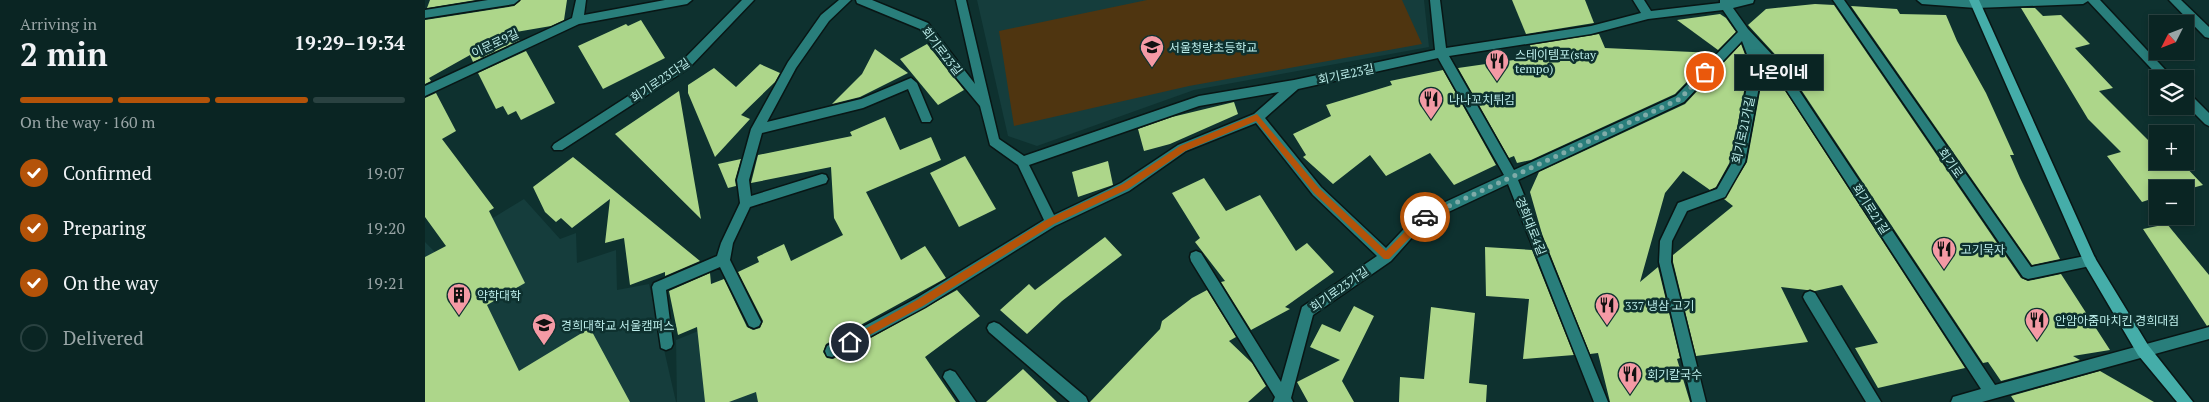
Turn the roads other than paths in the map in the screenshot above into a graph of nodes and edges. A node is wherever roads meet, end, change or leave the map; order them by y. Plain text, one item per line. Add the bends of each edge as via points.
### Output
1 (514, 0) edge
2 (581, 0) edge
3 (687, 0) edge
4 (749, 0) edge
5 (846, 0) edge
6 (861, 0) edge
7 (961, 0) edge
8 (1435, 0) edge
9 (1638, 0) edge
10 (1749, 0) edge
11 (1838, 0) edge
12 (1922, 0) edge
13 (2083, 0) edge
14 (2093, 0) edge
15 (2174, 0) edge
16 (1975, 2) edge
17 (1725, 3) edge
18 (425, 14) edge
19 (1648, 15) junction
20 (577, 20) junction
21 (1744, 32) junction
22 (2209, 34) edge
23 (1441, 53) junction
24 (2159, 70) edge
25 (1294, 85) junction
26 (425, 92) edge
27 (986, 105) junction
28 (2194, 105) edge
29 (1257, 117) junction
30 (925, 119) dead end
31 (2209, 121) edge
32 (757, 129) junction
33 (558, 147) dead end
34 (1022, 162) junction
35 (1511, 177) junction
36 (822, 179) dead end
37 (746, 203) junction
38 (1051, 222) junction
39 (1196, 257) dead end
40 (1387, 257) junction
41 (723, 260) junction
42 (2090, 261) junction
43 (1810, 297) dead end
44 (754, 322) dead end
45 (995, 328) dead end
46 (2209, 333) edge
47 (666, 344) dead end
48 (2143, 350) junction
49 (832, 351) dead end
50 (949, 377) dead end
51 (1991, 392) junction
52 (1283, 401) edge
53 (969, 402) edge
54 (1081, 402) edge
55 (1601, 402) edge
56 (1699, 402) edge
57 (1873, 402) edge
58 (1958, 402) edge
59 (2186, 402) edge

1 - 18 street
2 - 20 street
3 - 20 street, 이문로9길
4 - 33 street, 회기로23다길 via 685,66
5 - 32 street via 825,18 792,65
6 - 27 street, 회기로23길 via 925,26 948,60
7 - 27 street, 회기로23길
8 - 23 street, 경희대로4길
9 - 19 street
10 - 17 street, 회기로23길
11 - 42 street, 회기로 via 2028,273
12 - 16 street
13 - 16 street
14 - 24 street
15 - 22 street
16 - 42 main road
17 - 19 street, 회기로23길
17 - 21 street
19 - 23 street, 회기로23길 via 1591,30
20 - 26 street, 이문로9길
21 - 35 street, 회기로23가길 via 1680,99
21 - 51 street, 회기로21길 via 1779,68
21 - 56 street, 회기로21가길 via 1757,65 1739,162 1721,193 1683,207 1666,241 1665,262
23 - 25 street, 회기로23길
23 - 35 street, 경희대로4길
25 - 29 street
25 - 34 street, 회기로23길 via 1199,101
27 - 34 street, 회기로23길 via 993,142
28 - 31 street
29 - 38 street via 1182,148 1125,187
29 - 40 street via 1317,191
30 - 32 street via 911,83 863,103
32 - 37 street via 743,180
34 - 38 street
35 - 40 street, 회기로23가길 via 1421,219
35 - 55 street, 경희대로4길
36 - 37 street
37 - 41 street via 727,243
38 - 49 street via 920,303
39 - 52 street, 회기로23가길
40 - 52 street, 회기로23가길 via 1307,311
41 - 44 street
41 - 47 street via 659,287
42 - 48 main road
43 - 57 street
45 - 54 street
46 - 48 street
48 - 51 street
48 - 59 main road
50 - 53 street
51 - 58 street

